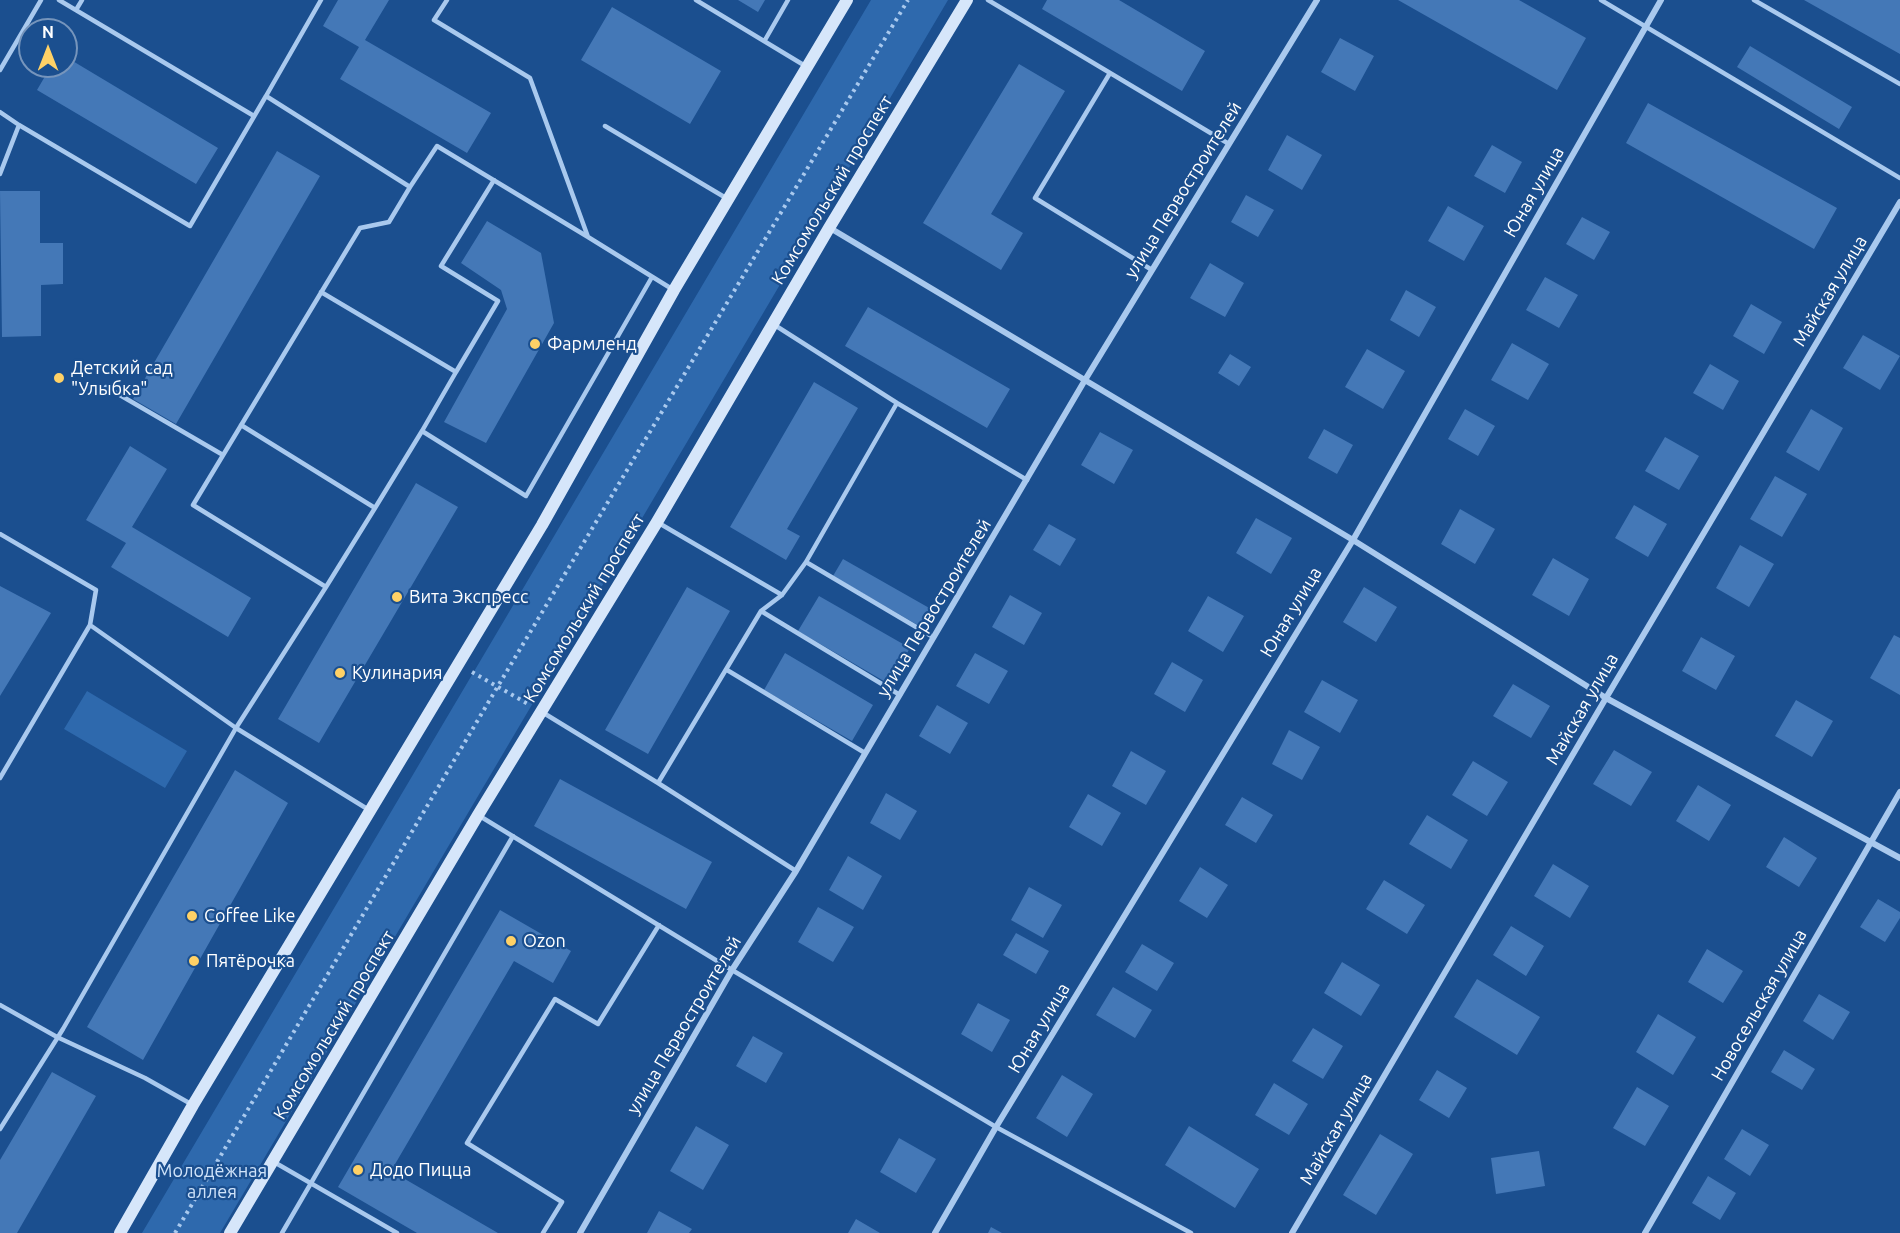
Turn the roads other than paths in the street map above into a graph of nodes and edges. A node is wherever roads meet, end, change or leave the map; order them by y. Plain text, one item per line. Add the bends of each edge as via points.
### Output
1 (41, 0) edge
2 (60, 0) edge
3 (82, 0) edge
4 (321, 0) edge
5 (447, 0) edge
6 (696, 0) edge
7 (788, 0) edge
8 (847, 0) edge
9 (967, 0) edge
10 (988, 0) edge
11 (1317, 0) edge
12 (1601, 0) edge
13 (1661, 0) edge
14 (1754, 0) edge
15 (76, 10) junction
16 (1645, 26) junction
17 (765, 40) junction
18 (808, 67) junction
19 (0, 70) edge
20 (1110, 73) junction
21 (1900, 84) edge
22 (266, 96) junction
23 (0, 112) edge
24 (254, 116) junction
25 (19, 125) junction
26 (605, 126) dead end
27 (1230, 144) junction
28 (0, 174) edge
29 (1900, 178) edge
30 (494, 180) junction
31 (410, 187) junction
32 (729, 200) junction
33 (1900, 202) edge
34 (829, 228) junction
35 (588, 237) junction
36 (1152, 270) junction
37 (652, 277) junction
38 (674, 291) junction
39 (321, 292) junction
40 (773, 324) junction
41 (456, 372) junction
42 (1085, 380) junction
43 (106, 387) dead end
44 (897, 403) junction
45 (241, 425) junction
46 (422, 430) junction
47 (223, 455) junction
48 (1027, 480) junction
49 (375, 508) junction
50 (657, 522) junction
51 (0, 534) edge
52 (1353, 540) junction
53 (806, 562) junction
54 (326, 587) junction
55 (782, 595) junction
56 (760, 611) junction
57 (90, 625) junction
58 (933, 638) junction
59 (727, 670) junction
60 (900, 695) junction
61 (1606, 698) junction
62 (542, 712) junction
63 (236, 728) junction
64 (865, 753) junction
65 (0, 778) edge
66 (658, 783) junction
67 (1900, 792) edge
68 (370, 810) junction
69 (478, 815) junction
70 (513, 836) junction
71 (1871, 841) junction
72 (1900, 858) edge
73 (796, 871) junction
74 (659, 925) junction
75 (732, 970) junction
76 (0, 1005) edge
77 (57, 1037) junction
78 (193, 1105) junction
79 (996, 1127) junction
80 (0, 1129) edge
81 (274, 1162) junction
82 (311, 1184) junction
83 (120, 1233) edge
84 (230, 1233) edge
85 (282, 1233) edge
86 (397, 1233) edge
87 (543, 1233) edge
88 (580, 1233) edge
89 (935, 1233) edge
90 (1191, 1233) edge
91 (1293, 1233) edge
92 (1645, 1233) edge

1 - 19 lane
2 - 15 lane
3 - 15 lane
4 - 22 lane
5 - 35 lane via 434,20 530,78
6 - 17 lane
7 - 17 lane
8 - 18 main road
9 - 34 main road, Комсомольский проспект
10 - 20 lane
11 - 27 street, улица Первостроителей
12 - 16 lane
13 - 16 street, Юная улица
14 - 21 lane
15 - 24 lane
16 - 29 lane
16 - 52 street, Юная улица
17 - 18 lane
18 - 32 main road
20 - 27 lane
20 - 36 lane via 1035,198
22 - 24 lane
22 - 31 lane
23 - 25 lane
24 - 25 lane via 190,226
25 - 28 lane
26 - 32 lane
27 - 36 street, улица Первостроителей
30 - 31 lane via 437,146
30 - 35 lane
30 - 41 lane via 441,266 498,301
31 - 39 lane via 389,222 360,228
32 - 38 main road
33 - 61 street, Майская улица
34 - 40 main road, Комсомольский проспект
34 - 42 street
35 - 37 lane
36 - 42 street, улица Первостроителей
37 - 38 lane
37 - 46 lane via 526,496
38 - 68 main road via 542,525
39 - 41 lane
39 - 45 lane
40 - 44 lane
40 - 50 main road, Комсомольский проспект
41 - 46 lane
42 - 48 street, улица Первостроителей
42 - 52 street
43 - 47 lane
44 - 48 lane
44 - 53 lane
45 - 47 lane
45 - 49 lane
46 - 49 lane
47 - 54 lane via 193,505
48 - 58 street, улица Первостроителей
49 - 54 lane
50 - 55 lane
50 - 62 main road, Комсомольский проспект
51 - 57 lane via 96,590
52 - 61 street
52 - 79 street, Юная улица
53 - 55 lane
53 - 58 lane
54 - 63 lane
55 - 56 lane
56 - 59 lane
56 - 60 lane
57 - 63 lane
57 - 65 lane
58 - 60 street, улица Первостроителей
59 - 64 lane
59 - 66 lane
60 - 64 street, улица Первостроителей
61 - 71 street
61 - 91 street, Майская улица
62 - 66 lane
62 - 69 main road, Комсомольский проспект
63 - 68 lane
63 - 77 lane
64 - 73 street, улица Первостроителей
66 - 73 lane
67 - 71 street, Новосельская улица
68 - 78 main road
69 - 70 lane
69 - 81 main road, Комсомольский проспект
70 - 74 lane
70 - 82 lane
71 - 72 street
71 - 92 street, Новосельская улица
73 - 75 street, улица Первостроителей
74 - 75 lane
74 - 87 lane via 598,1024 555,999 467,1143 562,1202
75 - 79 lane
75 - 88 street, улица Первостроителей
76 - 77 lane
77 - 78 lane via 146,1078
77 - 80 lane
78 - 83 main road
79 - 89 street, Юная улица
79 - 90 lane
81 - 82 lane
81 - 84 main road, Комсомольский проспект
82 - 85 lane
82 - 86 lane

